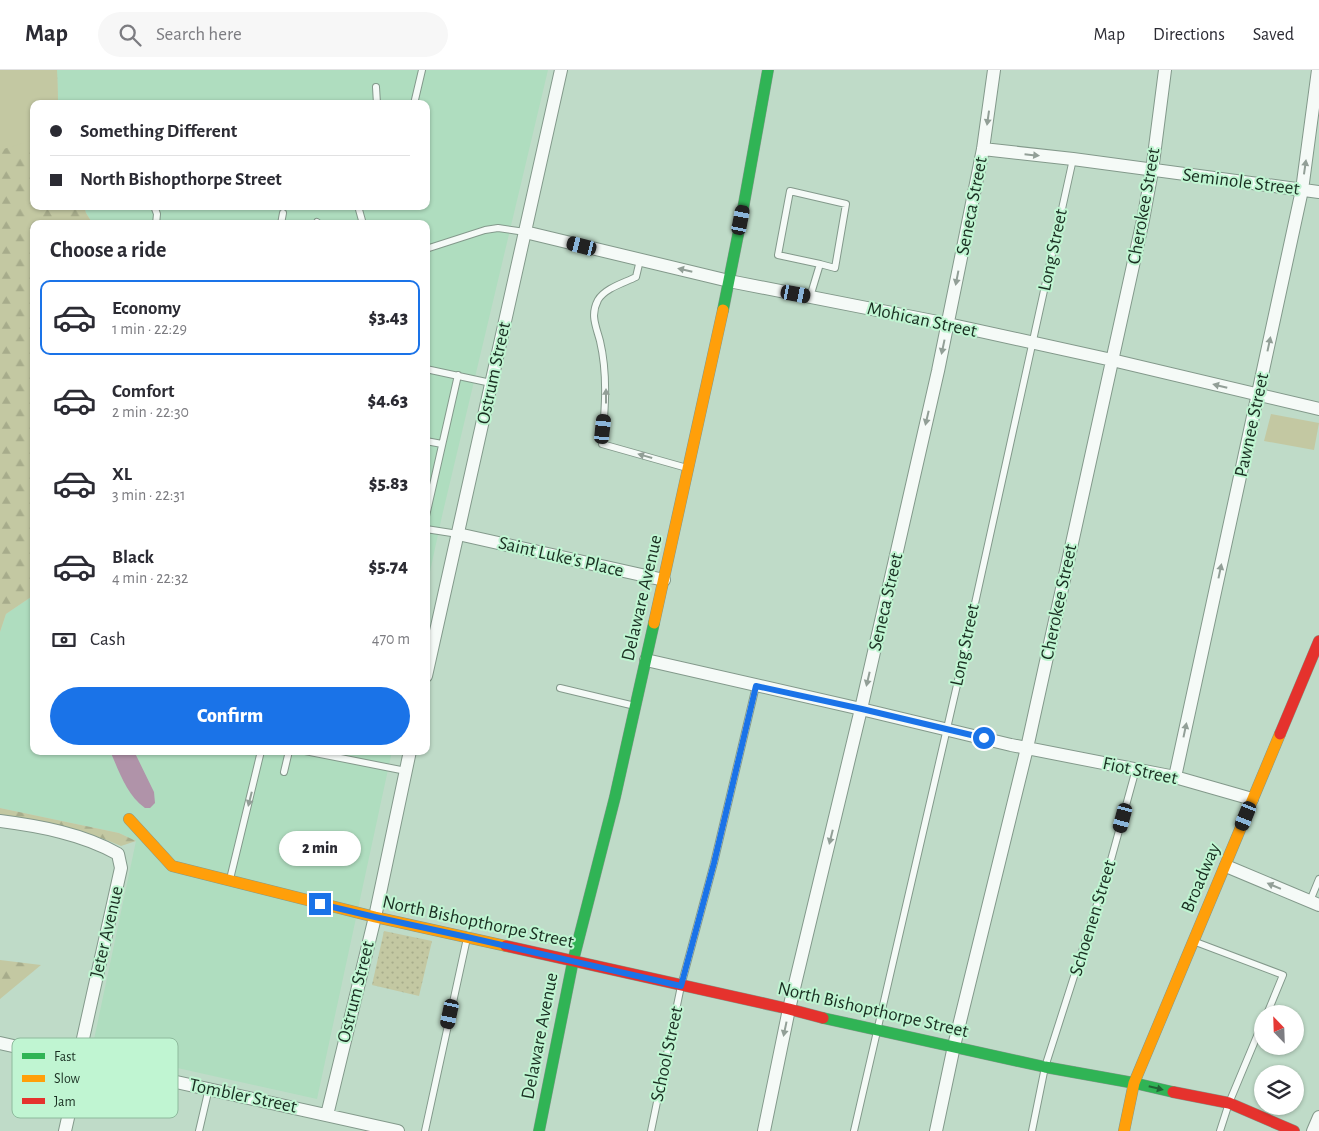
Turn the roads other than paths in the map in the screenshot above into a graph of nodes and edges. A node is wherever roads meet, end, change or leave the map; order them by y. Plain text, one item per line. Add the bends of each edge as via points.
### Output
1 (422, 70) edge
2 (561, 70) edge
3 (768, 70) edge
4 (994, 70) edge
5 (1165, 70) edge
6 (1318, 70) edge
7 (376, 87) dead end
8 (377, 100) edge
9 (415, 100) edge
10 (984, 149) junction
11 (1073, 159) junction
12 (1152, 171) junction
13 (1302, 190) junction
14 (1319, 192) edge
15 (283, 213) dead end
16 (282, 220) edge
17 (525, 232) junction
18 (430, 248) edge
19 (640, 260) junction
20 (820, 264) junction
21 (729, 281) junction
22 (810, 297) junction
23 (948, 324) junction
24 (1032, 344) junction
25 (1112, 360) junction
26 (430, 370) edge
27 (458, 376) junction
28 (491, 383) junction
29 (1258, 396) junction
30 (1319, 409) edge
31 (430, 442) edge
32 (442, 444) junction
33 (688, 469) junction
34 (430, 486) edge
35 (430, 530) edge
36 (458, 534) junction
37 (664, 580) junction
38 (1319, 642) edge
39 (430, 658) edge
40 (646, 660) junction
41 (756, 686) junction
42 (560, 688) dead end
43 (635, 706) junction
44 (862, 709) junction
45 (947, 730) junction
46 (1027, 748) junction
47 (260, 755) edge
48 (288, 755) edge
49 (325, 755) edge
50 (409, 755) edge
51 (1136, 769) junction
52 (406, 771) junction
53 (284, 772) dead end
54 (1175, 777) junction
55 (1252, 799) junction
56 (129, 819) dead end
57 (0, 821) edge
58 (1226, 866) junction
59 (1319, 879) edge
60 (229, 880) junction
61 (1314, 903) edge
62 (375, 917) junction
63 (467, 937) junction
64 (1193, 941) junction
65 (573, 961) junction
66 (681, 986) junction
67 (1271, 1005) edge
68 (789, 1009) junction
69 (876, 1030) junction
70 (83, 1038) edge
71 (1254, 1043) edge
72 (954, 1046) junction
73 (1045, 1067) junction
74 (178, 1081) edge
75 (1134, 1083) junction
76 (209, 1088) junction
77 (1229, 1103) junction
78 (327, 1115) junction
79 (1319, 1117) edge
80 (68, 1118) edge
81 (65, 1131) edge
82 (199, 1131) edge
83 (398, 1131) edge
84 (425, 1131) edge
85 (539, 1131) edge
86 (651, 1131) edge
87 (764, 1131) edge
88 (854, 1131) edge
89 (936, 1131) edge
90 (1032, 1131) edge
91 (1124, 1131) edge
92 (1220, 1131) edge
93 (1294, 1131) edge
94 (1313, 1131) edge

1 - 9 lane
2 - 17 street, Ostrum Street
3 - 21 main road, Delaware Avenue
4 -> 10 street, Seneca Street
5 - 12 street, Cherokee Street
13 -> 6 street, Pawnee Street
7 - 8 lane
10 -> 11 street, Seminole Street
10 -> 23 street, Seneca Street
11 - 12 street, Seminole Street
11 - 24 lane, Long Street
12 - 13 street, Seminole Street
12 - 25 street, Cherokee Street
13 - 14 street, Seminole Street
29 -> 13 street, Pawnee Street
15 - 16 lane
17 - 18 lane via 498,228 485,230
17 - 19 street, Mohican Street
17 - 28 street, Ostrum Street
21 -> 19 street, Mohican Street
33 -> 19 lane via 602,444 605,370 593,315 604,292 636,277
20 - 20 lane via 835,268 846,204 790,191 778,255
20 - 22 lane
21 - 22 street, Mohican Street
21 - 33 main road, Delaware Avenue
22 - 23 street, Mohican Street
23 - 24 street, Mohican Street
23 -> 44 street, Seneca Street
24 - 25 street, Mohican Street
24 - 45 lane, Long Street
29 -> 25 street, Mohican Street
25 - 46 street, Cherokee Street
26 - 27 lane
27 - 28 lane
27 - 32 lane
28 - 36 street, Ostrum Street
29 - 30 street, Mohican Street
54 -> 29 street, Pawnee Street
31 - 32 lane
32 - 34 lane
33 - 37 main road, Delaware Avenue
35 - 36 lane
36 - 37 street, Saint Luke's Place
36 - 39 street, Ostrum Street
37 - 40 main road, Delaware Avenue
38 - 55 main road, Broadway
40 - 41 street, Fiot Street
40 - 43 main road, Delaware Avenue
41 - 44 street, Fiot Street
41 - 66 lane, School Street
42 - 43 lane
43 - 65 main road, Delaware Avenue
44 - 45 street, Fiot Street
44 -> 68 street, Seneca Street
45 - 46 street, Fiot Street
45 - 69 lane, Long Street
46 - 51 street, Fiot Street
46 - 72 street, Cherokee Street
47 -> 60 lane
48 - 53 lane
49 - 52 lane
50 - 52 street, Ostrum Street
51 - 54 street, Fiot Street
51 - 73 lane, Schoenen Street via 1109,867
52 - 62 street, Ostrum Street
54 - 55 street, Fiot Street
55 - 58 main road, Broadway
56 - 60 main road, North Bishopthorpe Street via 172,866
57 - 70 street, Jeter Avenue via 70,835 118,854 121,868
61 -> 58 street
58 - 64 main road, Broadway
59 - 61 lane
60 - 62 main road, North Bishopthorpe Street
62 - 63 main road, North Bishopthorpe Street
62 - 78 street, Ostrum Street
63 - 65 main road, North Bishopthorpe Street
63 - 84 lane
64 - 67 lane via 1284,975
64 - 75 main road, Broadway
65 - 66 main road, North Bishopthorpe Street
65 - 85 main road, Delaware Avenue
66 - 68 main road, North Bishopthorpe Street
66 - 86 lane, School Street
68 - 69 main road, North Bishopthorpe Street
68 -> 87 street, Seneca Street
69 - 72 main road, North Bishopthorpe Street
69 - 88 lane, Long Street
71 - 77 lane
72 - 73 main road, North Bishopthorpe Street
72 - 89 street, Cherokee Street
73 - 75 main road, North Bishopthorpe Street
73 - 90 lane
74 - 76 street, Tombler Street
75 -> 77 main road, North Bishopthorpe Street
75 - 91 main road, Broadway
76 - 78 street, Tombler Street
76 - 82 lane
77 - 92 lane
77 - 93 main road, North Bishopthorpe Street
78 - 83 street, Tombler Street
79 - 94 street
80 - 81 street, Jeter Avenue

